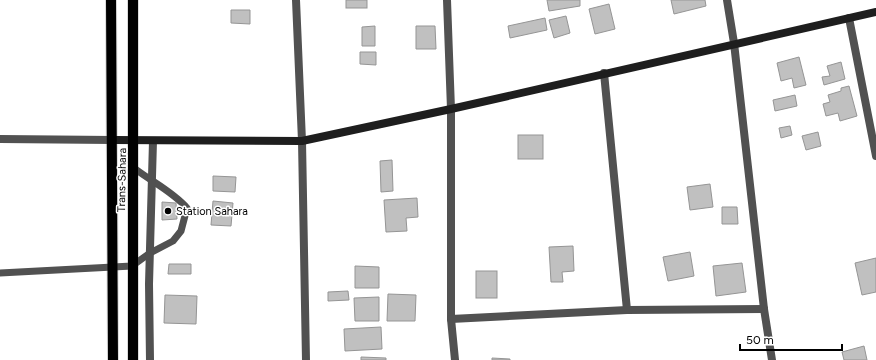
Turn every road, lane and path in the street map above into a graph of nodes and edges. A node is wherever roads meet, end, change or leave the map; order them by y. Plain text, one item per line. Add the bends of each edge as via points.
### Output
1 (111, 0) edge
2 (133, 0) edge
3 (296, 0) edge
4 (447, 0) edge
5 (727, 0) edge
6 (876, 12) edge
7 (849, 18) junction
8 (734, 43) junction
9 (604, 73) junction
10 (451, 109) junction
11 (873, 132) edge
12 (0, 139) edge
13 (113, 140) junction
14 (134, 141) junction
15 (152, 141) junction
16 (302, 141) junction
17 (876, 156) edge
18 (134, 168) junction
19 (152, 182) junction
20 (150, 253) junction
21 (132, 266) junction
22 (113, 268) junction
23 (0, 273) edge
24 (764, 309) junction
25 (627, 310) junction
26 (451, 319) junction
27 (113, 360) edge
28 (133, 360) edge
29 (150, 360) edge
30 (306, 360) edge
31 (455, 360) edge
32 (772, 360) edge

1 - 13 main road, Trans-Sahara
2 - 14 main road, Trans-Sahara
3 - 16 street
4 - 10 street
5 - 8 street
6 - 7 street
7 - 8 street
7 - 11 street
8 - 9 street
8 - 24 street
9 - 10 street
9 - 25 street
10 - 16 street
10 - 26 street
11 - 17 street
12 - 13 street
13 - 14 street
13 - 22 main road, Trans-Sahara
14 - 15 street
14 - 18 main road, Trans-Sahara
15 - 16 street
15 - 19 street
16 - 30 street
18 - 19 lane
18 - 21 main road, Trans-Sahara
19 - 20 street
19 - 20 lane via 175,195 188,208 181,231 172,241
20 - 21 lane
20 - 29 street
21 - 22 lane
21 - 28 main road, Trans-Sahara
22 - 23 lane
22 - 27 main road, Trans-Sahara
24 - 25 street
24 - 32 street
25 - 26 street
26 - 31 street

